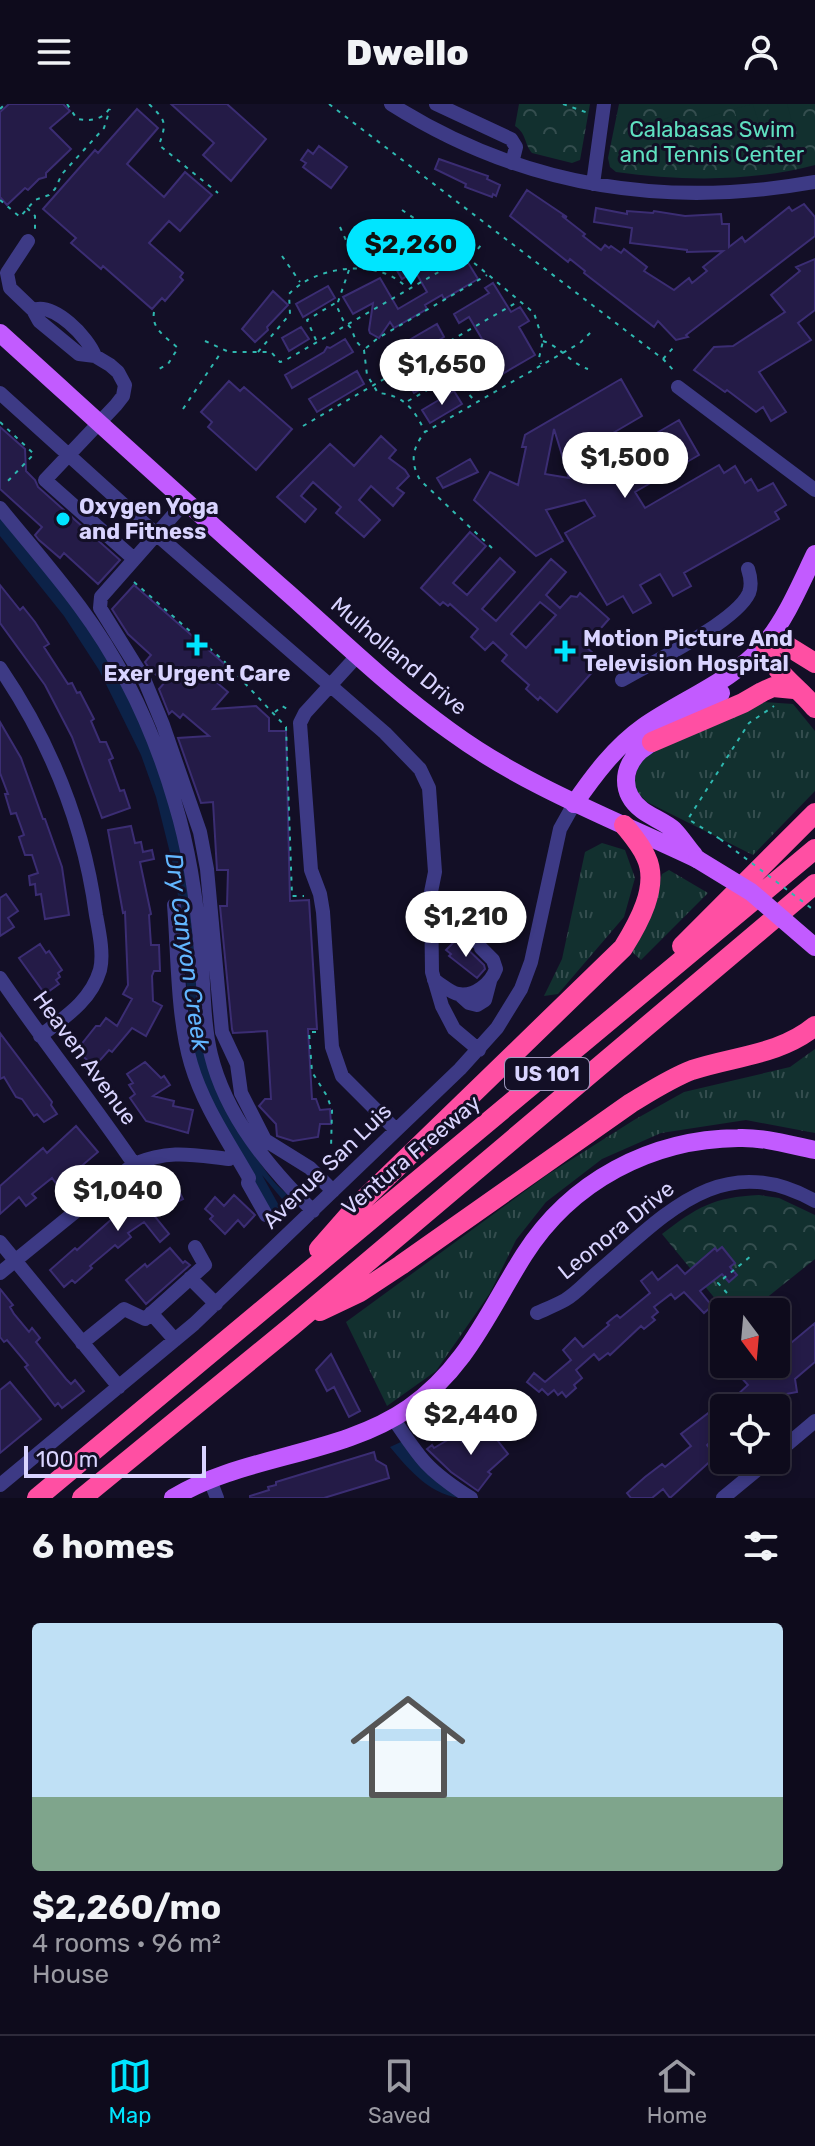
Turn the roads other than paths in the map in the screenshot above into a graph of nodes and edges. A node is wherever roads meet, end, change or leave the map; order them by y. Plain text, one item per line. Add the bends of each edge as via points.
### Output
1 (391, 104) edge
2 (436, 104) edge
3 (604, 104) edge
4 (512, 163) junction
5 (815, 182) edge
6 (593, 184) junction
7 (34, 238) road end
8 (0, 333) edge
9 (678, 387) dead end
10 (0, 393) edge
11 (99, 423) junction
12 (69, 454) junction
13 (815, 490) edge
14 (184, 503) junction
15 (0, 508) edge
16 (156, 534) junction
17 (815, 554) edge
18 (134, 559) junction
19 (748, 569) dead end
20 (765, 644) junction
21 (358, 655) junction
22 (815, 663) edge
23 (0, 668) edge
24 (622, 680) dead end
25 (331, 687) junction
26 (786, 695) junction
27 (815, 708) edge
28 (652, 742) junction
29 (574, 804) junction
30 (815, 813) edge
31 (624, 825) junction
32 (815, 849) edge
33 (697, 859) junction
34 (815, 884) edge
35 (174, 905) dead end
36 (431, 910) junction
37 (815, 947) edge
38 (0, 978) edge
39 (434, 980) junction
40 (617, 1016) junction
41 (815, 1026) edge
42 (40, 1036) junction
43 (479, 1050) junction
44 (396, 1130) junction
45 (815, 1150) edge
46 (229, 1159) dead end
47 (134, 1164) junction
48 (333, 1191) junction
49 (815, 1201) edge
50 (313, 1211) junction
51 (266, 1215) dead end
52 (0, 1242) edge
53 (195, 1247) dead end
54 (15, 1261) junction
55 (0, 1273) edge
56 (190, 1278) junction
57 (277, 1297) junction
58 (216, 1304) junction
59 (151, 1313) junction
60 (537, 1313) dead end
61 (292, 1326) junction
62 (175, 1340) junction
63 (82, 1343) junction
64 (119, 1387) junction
65 (393, 1418) junction
66 (815, 1421) edge
67 (790, 1442) edge
68 (752, 1474) edge
69 (0, 1485) edge
70 (214, 1489) edge
71 (37, 1498) edge
72 (82, 1498) edge
73 (173, 1498) edge
74 (471, 1498) edge
75 (723, 1498) edge

1 - 4 street
2 - 4 street via 511,139 516,147
3 - 6 street
4 - 6 street
5 - 6 street via 731,194
7 - 11 street via 11,265 7,281 39,321 79,354 95,356 118,372 125,385 123,396
8 - 11 main road, Mulholland Drive
9 - 13 street
10 - 12 street
11 - 12 street
11 - 14 main road, Mulholland Drive
12 - 16 street
12 - 18 street via 45,480
14 - 16 street
14 - 21 main road, Mulholland Drive
15 - 50 street via 81,609 140,709 176,804 192,874 208,1041 219,1082 254,1145
16 - 18 street
16 - 25 street
17 - 20 main road
18 - 48 street via 101,597 100,608 144,679 200,832 223,1038 235,1057 239,1089 265,1140 310,1168
19 - 24 street via 748,596 730,615
20 - 22 highway via 781,642
20 - 26 highway
20 - 28 main road via 743,676
20 - 29 main road via 739,668 634,733
21 - 25 street
21 - 29 main road, Mulholland Drive via 449,731
23 - 42 street via 40,734 70,802 84,846 97,923 101,967 92,990
25 - 36 street via 420,769 429,788 435,872
25 - 44 street via 300,723 311,870 323,912 329,1031 342,1076
26 - 27 highway
26 - 28 highway via 773,687
28 - 33 main road via 630,760 625,773 631,798 673,829
29 - 31 main road, Mulholland Drive
29 - 43 street, Avenue San Luis via 560,829 521,989
30 - 40 highway
31 - 33 main road, Mulholland Drive
31 - 57 highway via 650,868 642,912 623,948 355,1208
32 - 40 highway, Ventura Freeway / US 101
33 - 37 main road, Mulholland Drive, bridge via 751,892
34 - 61 highway, US 101
35 - 51 street via 190,1062
36 - 39 street
36 - 39 street via 441,912 478,945 496,969 477,992 459,994
38 - 42 street, Heaven Avenue
39 - 43 street via 454,1029
40 - 57 highway, Ventura Freeway / US 101
41 - 61 highway via 785,1045 663,1084 370,1285
42 - 47 street, Heaven Avenue
43 - 44 street, Avenue San Luis
44 - 48 street, Avenue San Luis
45 - 65 main road via 740,1138 709,1139 656,1151 598,1178 549,1222 526,1252 467,1352 430,1391
46 - 47 street via 177,1153
47 - 54 street
48 - 50 street, Avenue San Luis
49 - 60 street, Leonora Drive via 780,1185 752,1182 706,1189 670,1210 566,1299
50 - 58 street, Avenue San Luis
52 - 54 street
53 - 56 street via 205,1265
54 - 55 street
54 - 63 street
56 - 58 street
56 - 59 street
57 - 71 highway, Ventura Freeway / US 101
58 - 62 street, Avenue San Luis
59 - 62 street
59 - 63 street via 145,1319 124,1309
61 - 72 highway, US 101
62 - 64 street, Avenue San Luis
63 - 64 street
64 - 69 street, Avenue San Luis
65 - 70 main road
65 - 74 street via 422,1461
66 - 67 street
68 - 75 street
70 - 73 main road

